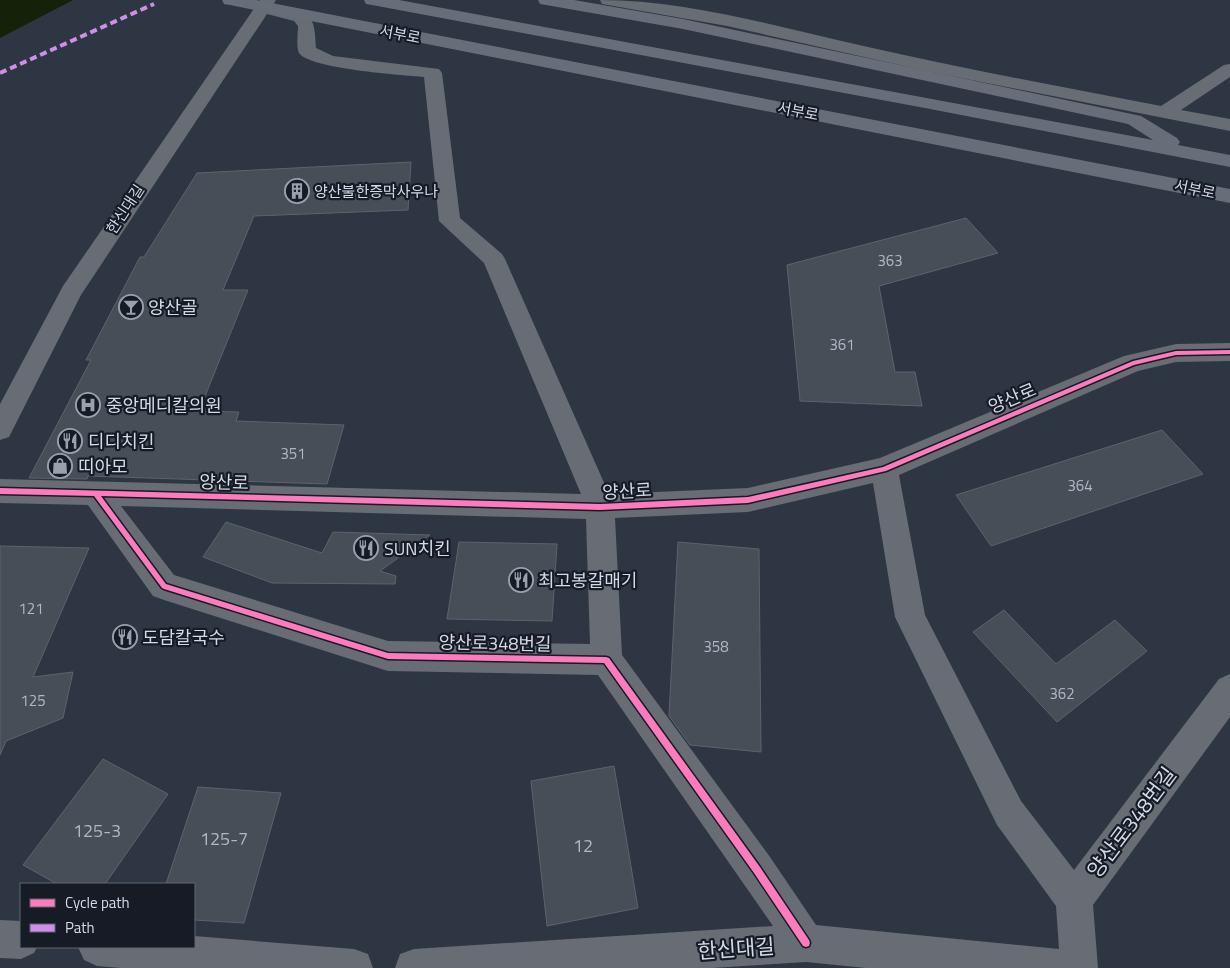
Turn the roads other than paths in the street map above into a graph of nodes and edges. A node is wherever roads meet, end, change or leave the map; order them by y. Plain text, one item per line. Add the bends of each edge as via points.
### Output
1 (230, 0) edge
2 (309, 0) edge
3 (372, 0) edge
4 (546, 0) edge
5 (608, 0) edge
6 (265, 4) edge
7 (1230, 69) edge
8 (771, 105) junction
9 (1166, 111) junction
10 (1230, 125) edge
11 (1186, 151) junction
12 (1230, 161) edge
13 (1230, 196) edge
14 (1211, 212) dead end
15 (1230, 352) edge
16 (0, 429) edge
17 (884, 469) junction
18 (0, 491) edge
19 (95, 493) junction
20 (600, 508) junction
21 (606, 660) junction
22 (1230, 690) edge
23 (1074, 900) junction
24 (0, 938) edge
25 (20, 940) edge
26 (806, 943) junction
27 (104, 948) edge
28 (197, 962) edge
29 (354, 968) edge
30 (414, 968) edge
31 (1057, 968) edge
32 (1078, 968) edge

1 - 8 main road, 서부로
2 - 6 main road via 297,6
3 - 11 main road, 서부로
4 - 11 main road via 683,24 1134,120
5 - 9 street via 727,21 926,66
6 - 16 street, 한신대길 via 71,292
6 - 20 street via 300,17 307,25 307,51 329,61 433,74 450,221 494,259
7 - 9 street
8 - 13 main road, 서부로
8 - 14 main road
9 - 10 street
11 - 12 main road, 서부로
15 - 17 street, 양산로 via 1176,354 1133,363
17 - 20 street, 양산로 via 748,500
17 - 23 street via 910,617 1009,813
18 - 19 street, 양산로
19 - 20 street, 양산로
19 - 21 street, 양산로348번길 via 164,586 388,656
20 - 21 street
21 - 26 street
22 - 23 street, 양산로348번길
23 - 32 street
24 - 25 street
26 - 30 street, 한신대길
26 - 31 street, 한신대길
27 - 28 street
28 - 29 street

